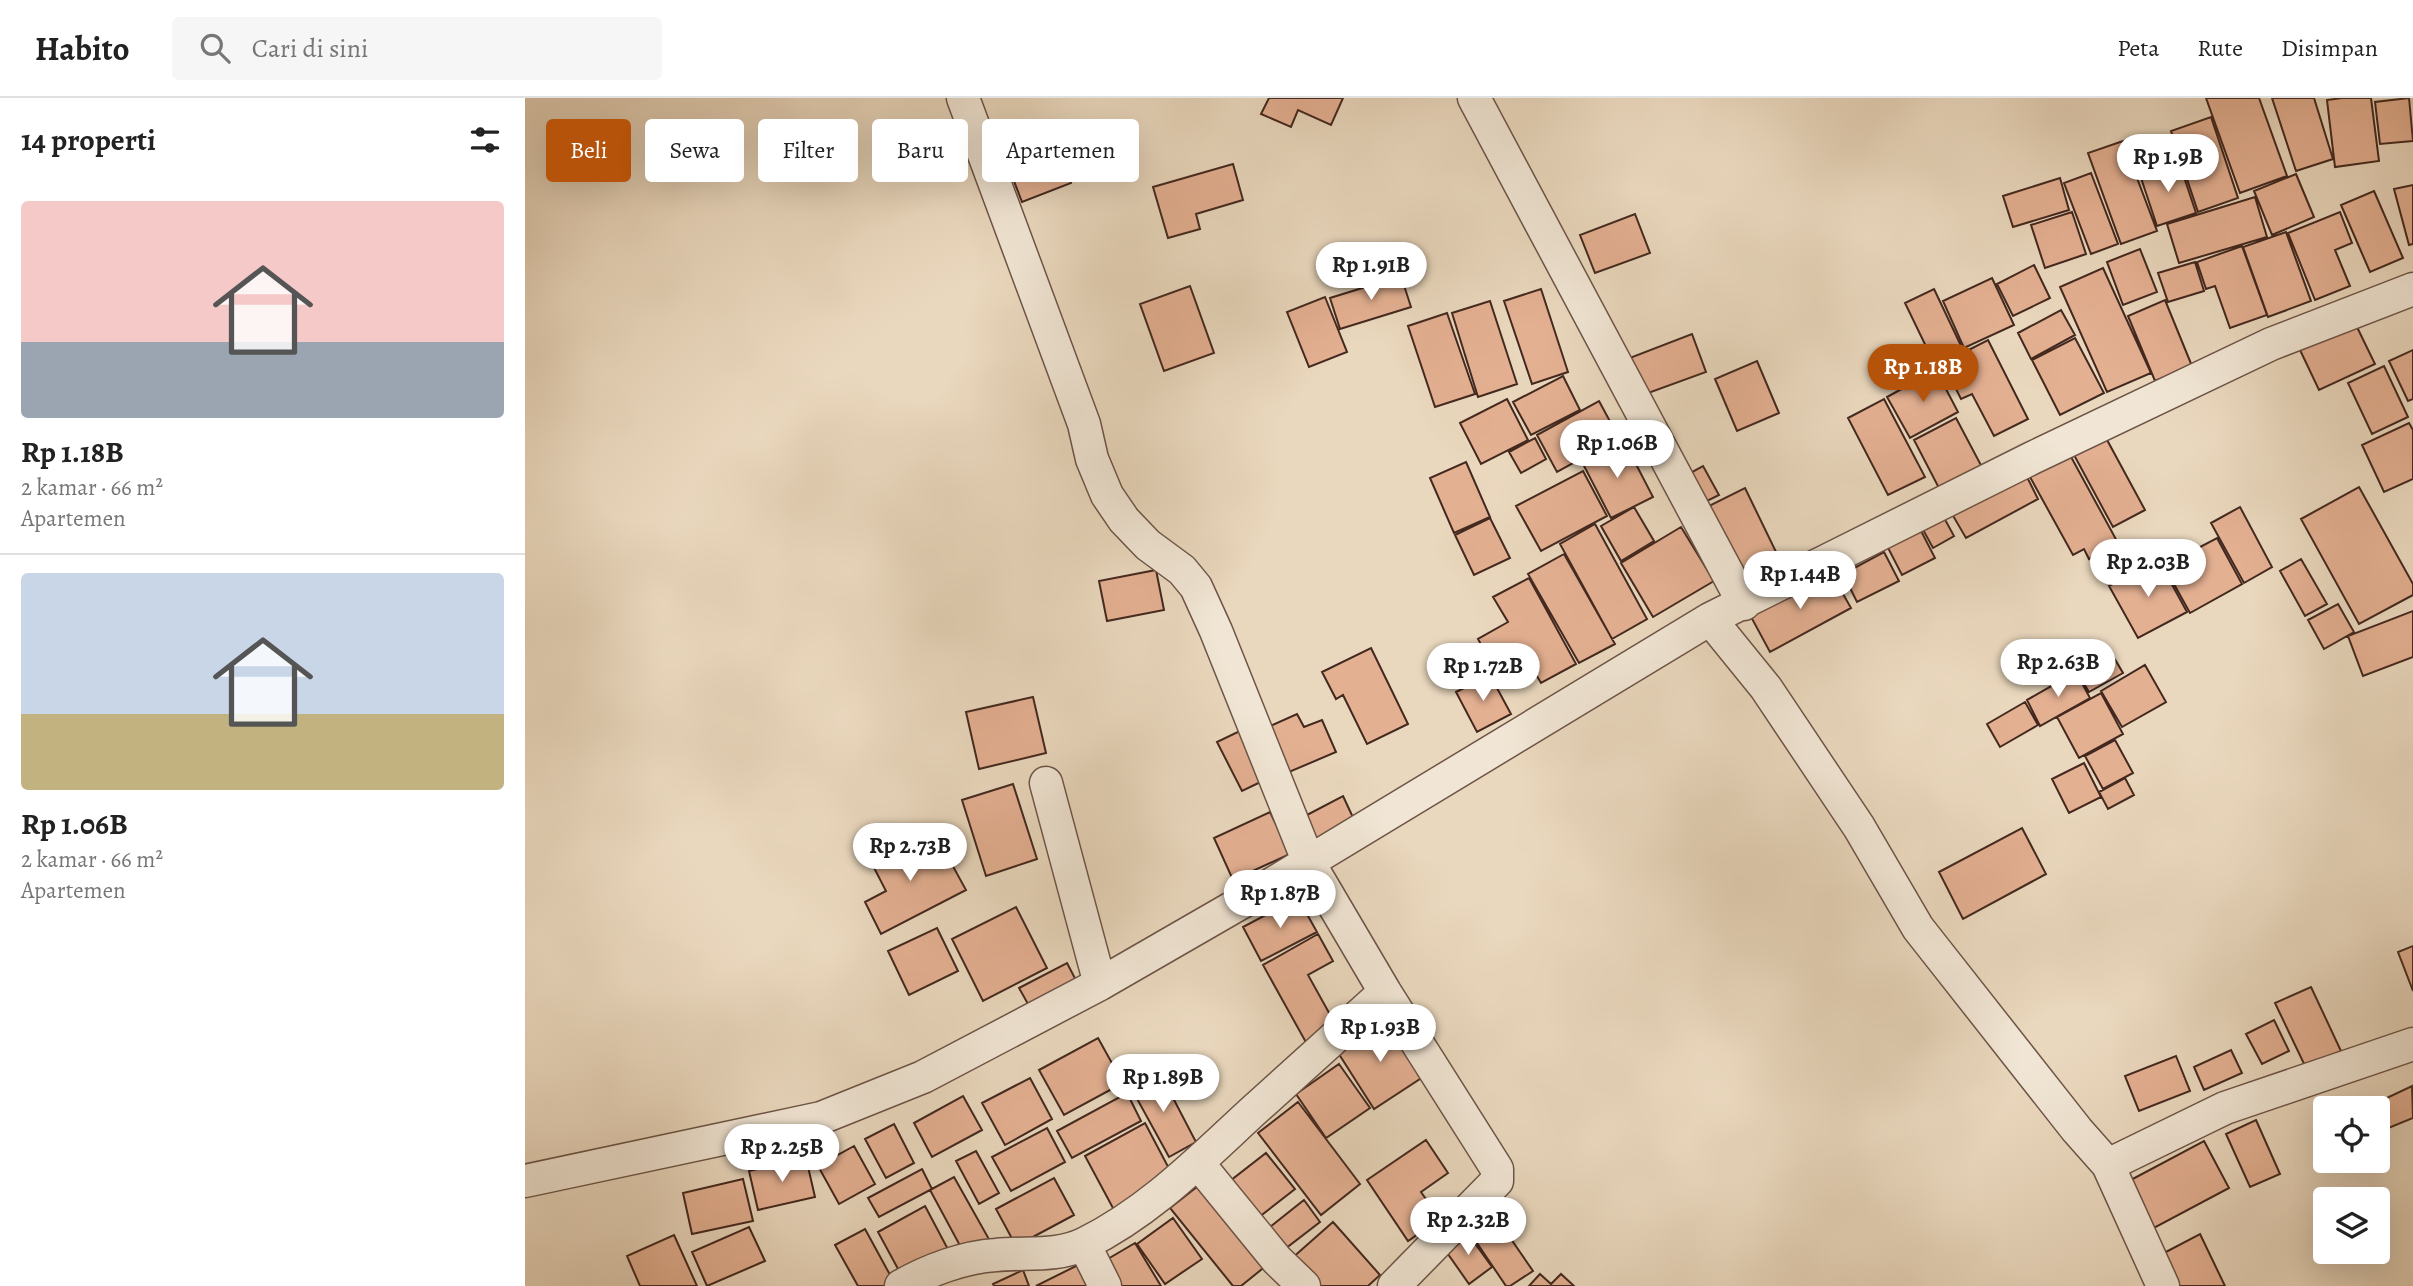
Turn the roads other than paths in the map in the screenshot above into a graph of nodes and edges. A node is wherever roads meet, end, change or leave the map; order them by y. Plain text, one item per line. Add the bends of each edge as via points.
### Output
1 (963, 98) edge
2 (1474, 98) edge
3 (2413, 289) edge
4 (1744, 604) junction
5 (1710, 619) junction
6 (1046, 783) dead end
7 (1309, 863) junction
8 (1100, 984) junction
9 (1385, 992) junction
10 (2413, 1044) edge
11 (1198, 1163) junction
12 (2108, 1165) junction
13 (525, 1181) edge
14 (1084, 1244) junction
15 (901, 1286) edge
16 (1105, 1286) edge
17 (1304, 1286) edge
18 (1394, 1286) edge
19 (2163, 1286) edge

1 - 7 street via 1107,495 1148,545 1182,570 1196,587
2 - 4 street
3 - 4 street via 2271,344 2032,458
4 - 5 street
5 - 7 street
5 - 12 street via 1766,688 1859,827 1918,928
6 - 8 street
7 - 8 street
7 - 9 street
8 - 13 street via 923,1077 821,1118
9 - 11 street
9 - 18 street via 1498,1175
10 - 12 street via 2225,1108
11 - 14 street via 1138,1212
11 - 17 street
12 - 19 street
14 - 15 street via 1057,1254 979,1256
14 - 16 street

